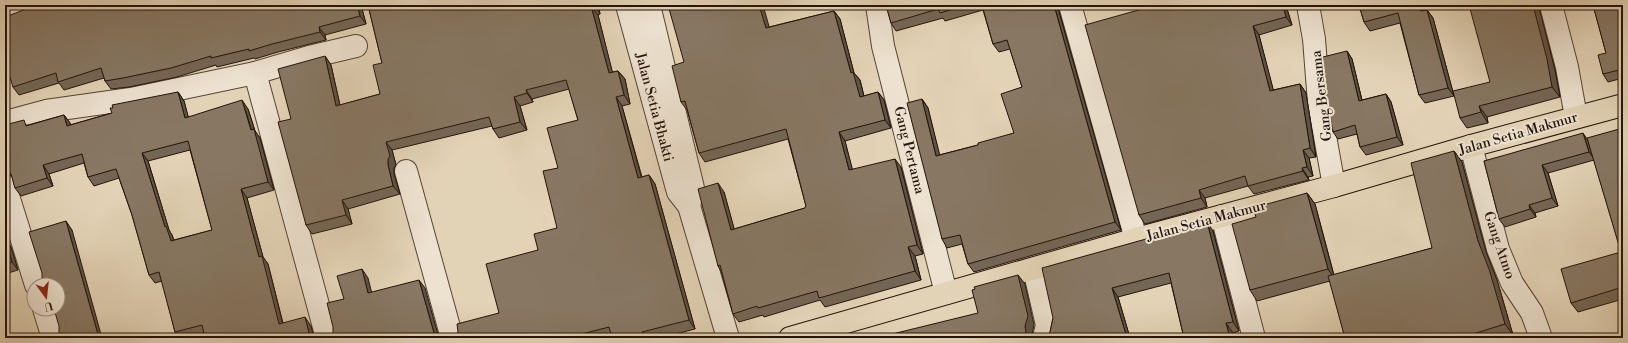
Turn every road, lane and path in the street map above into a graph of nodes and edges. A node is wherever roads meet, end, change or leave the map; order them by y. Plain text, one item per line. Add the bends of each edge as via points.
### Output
1 (31, 5) edge
2 (627, 5) edge
3 (649, 5) edge
4 (877, 5) edge
5 (1070, 5) edge
6 (1308, 5) edge
7 (1550, 5) edge
8 (5, 14) edge
9 (645, 32) junction
10 (356, 46) dead end
11 (255, 73) junction
12 (1623, 105) edge
13 (1576, 117) junction
14 (5, 122) edge
15 (1471, 146) junction
16 (406, 171) dead end
17 (5, 186) edge
18 (1334, 186) junction
19 (1222, 216) junction
20 (1136, 239) junction
21 (1034, 269) junction
22 (33, 277) edge
23 (946, 293) junction
24 (46, 317) edge
25 (53, 338) edge
26 (327, 338) edge
27 (452, 338) edge
28 (728, 338) edge
29 (790, 338) edge
30 (1044, 338) edge
31 (1254, 338) edge
32 (1541, 338) edge

1 - 8 street
2 - 9 street, Jalan Setia Bhakti
3 - 9 street, Jalan Setia Bhakti
4 - 23 street, Gang Pertama via 884,46
5 - 20 street
6 - 18 street, Gang Bersama via 1314,39 1319,103
7 - 13 street via 1567,67
9 - 28 street, Jalan Setia Bhakti via 678,192 689,206
10 - 11 street via 309,56
11 - 14 street via 130,99 46,111
11 - 26 street
12 - 13 main road, Jalan Setia Makmur
13 - 15 main road, Jalan Setia Makmur
15 - 18 main road, Jalan Setia Makmur
15 - 32 street, Gang Atmo via 1498,249 1512,283 1532,313
16 - 27 street
17 - 22 street
18 - 19 main road, Jalan Setia Makmur
19 - 20 main road, Jalan Setia Makmur
19 - 31 street
20 - 21 main road, Jalan Setia Makmur
21 - 23 main road, Jalan Setia Makmur
21 - 30 street via 1047,325
23 - 29 main road, Jalan Setia Makmur
24 - 25 street

